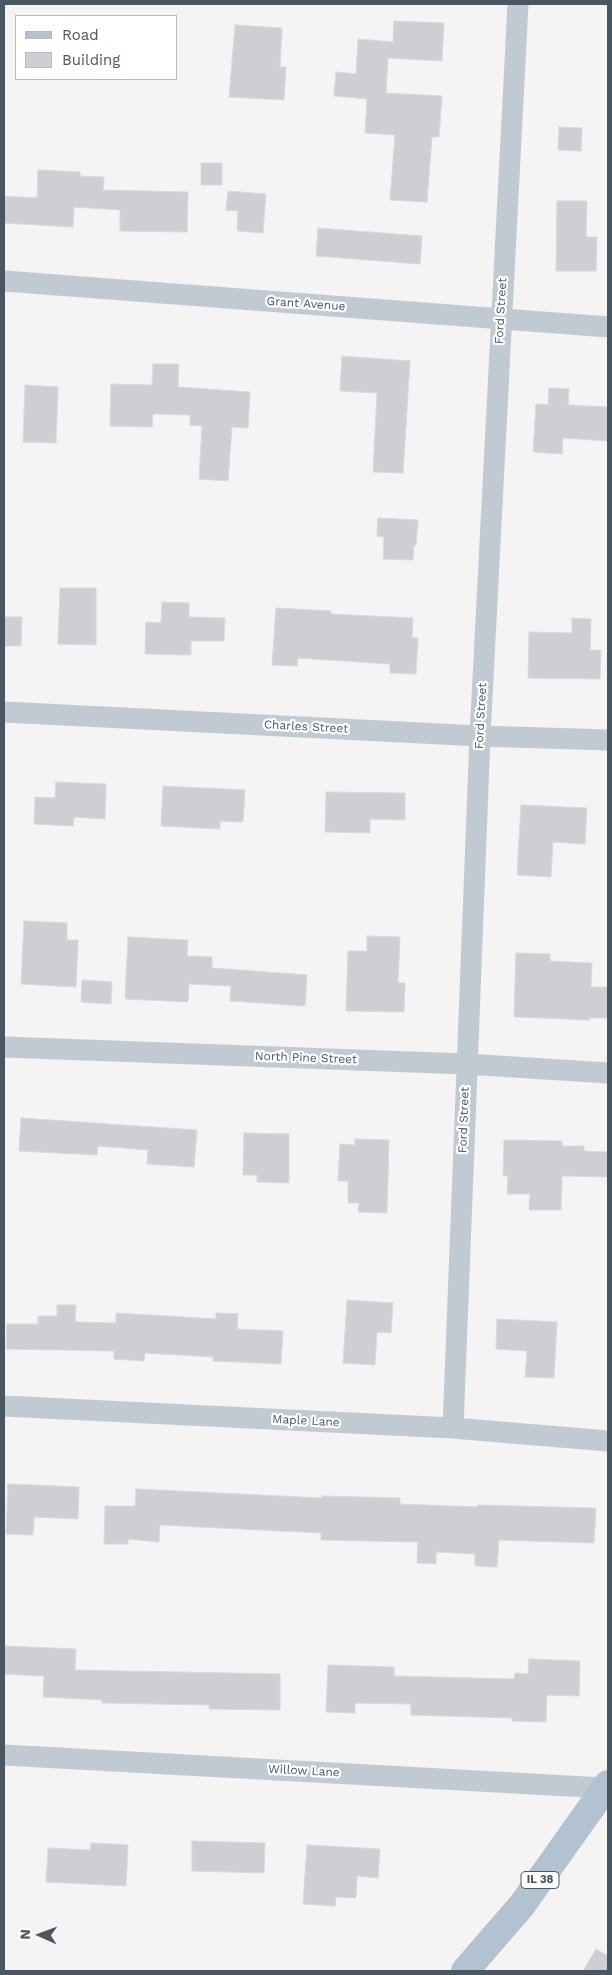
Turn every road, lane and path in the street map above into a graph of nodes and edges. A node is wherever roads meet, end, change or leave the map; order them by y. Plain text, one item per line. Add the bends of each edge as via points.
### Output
1 (518, 4) edge
2 (4, 281) edge
3 (501, 319) junction
4 (608, 327) edge
5 (4, 712) edge
6 (480, 736) junction
7 (608, 740) edge
8 (4, 1048) edge
9 (466, 1064) junction
10 (608, 1073) edge
11 (4, 1406) edge
12 (453, 1428) junction
13 (608, 1441) edge
14 (4, 1755) edge
15 (607, 1786) edge
16 (464, 1971) edge

1 - 3 street, Ford Street
2 - 3 street, Grant Avenue
3 - 4 street, Grant Avenue
3 - 6 street, Ford Street
5 - 6 street, Charles Street
6 - 7 street, Charles Street
6 - 9 street, Ford Street
8 - 9 street, North Pine Street
9 - 10 street, North Pine Street
9 - 12 street, Ford Street
11 - 12 street, Maple Lane
12 - 13 street, Maple Lane
14 - 15 street, Willow Lane
15 - 16 main road, IL 38 via 522,1905

